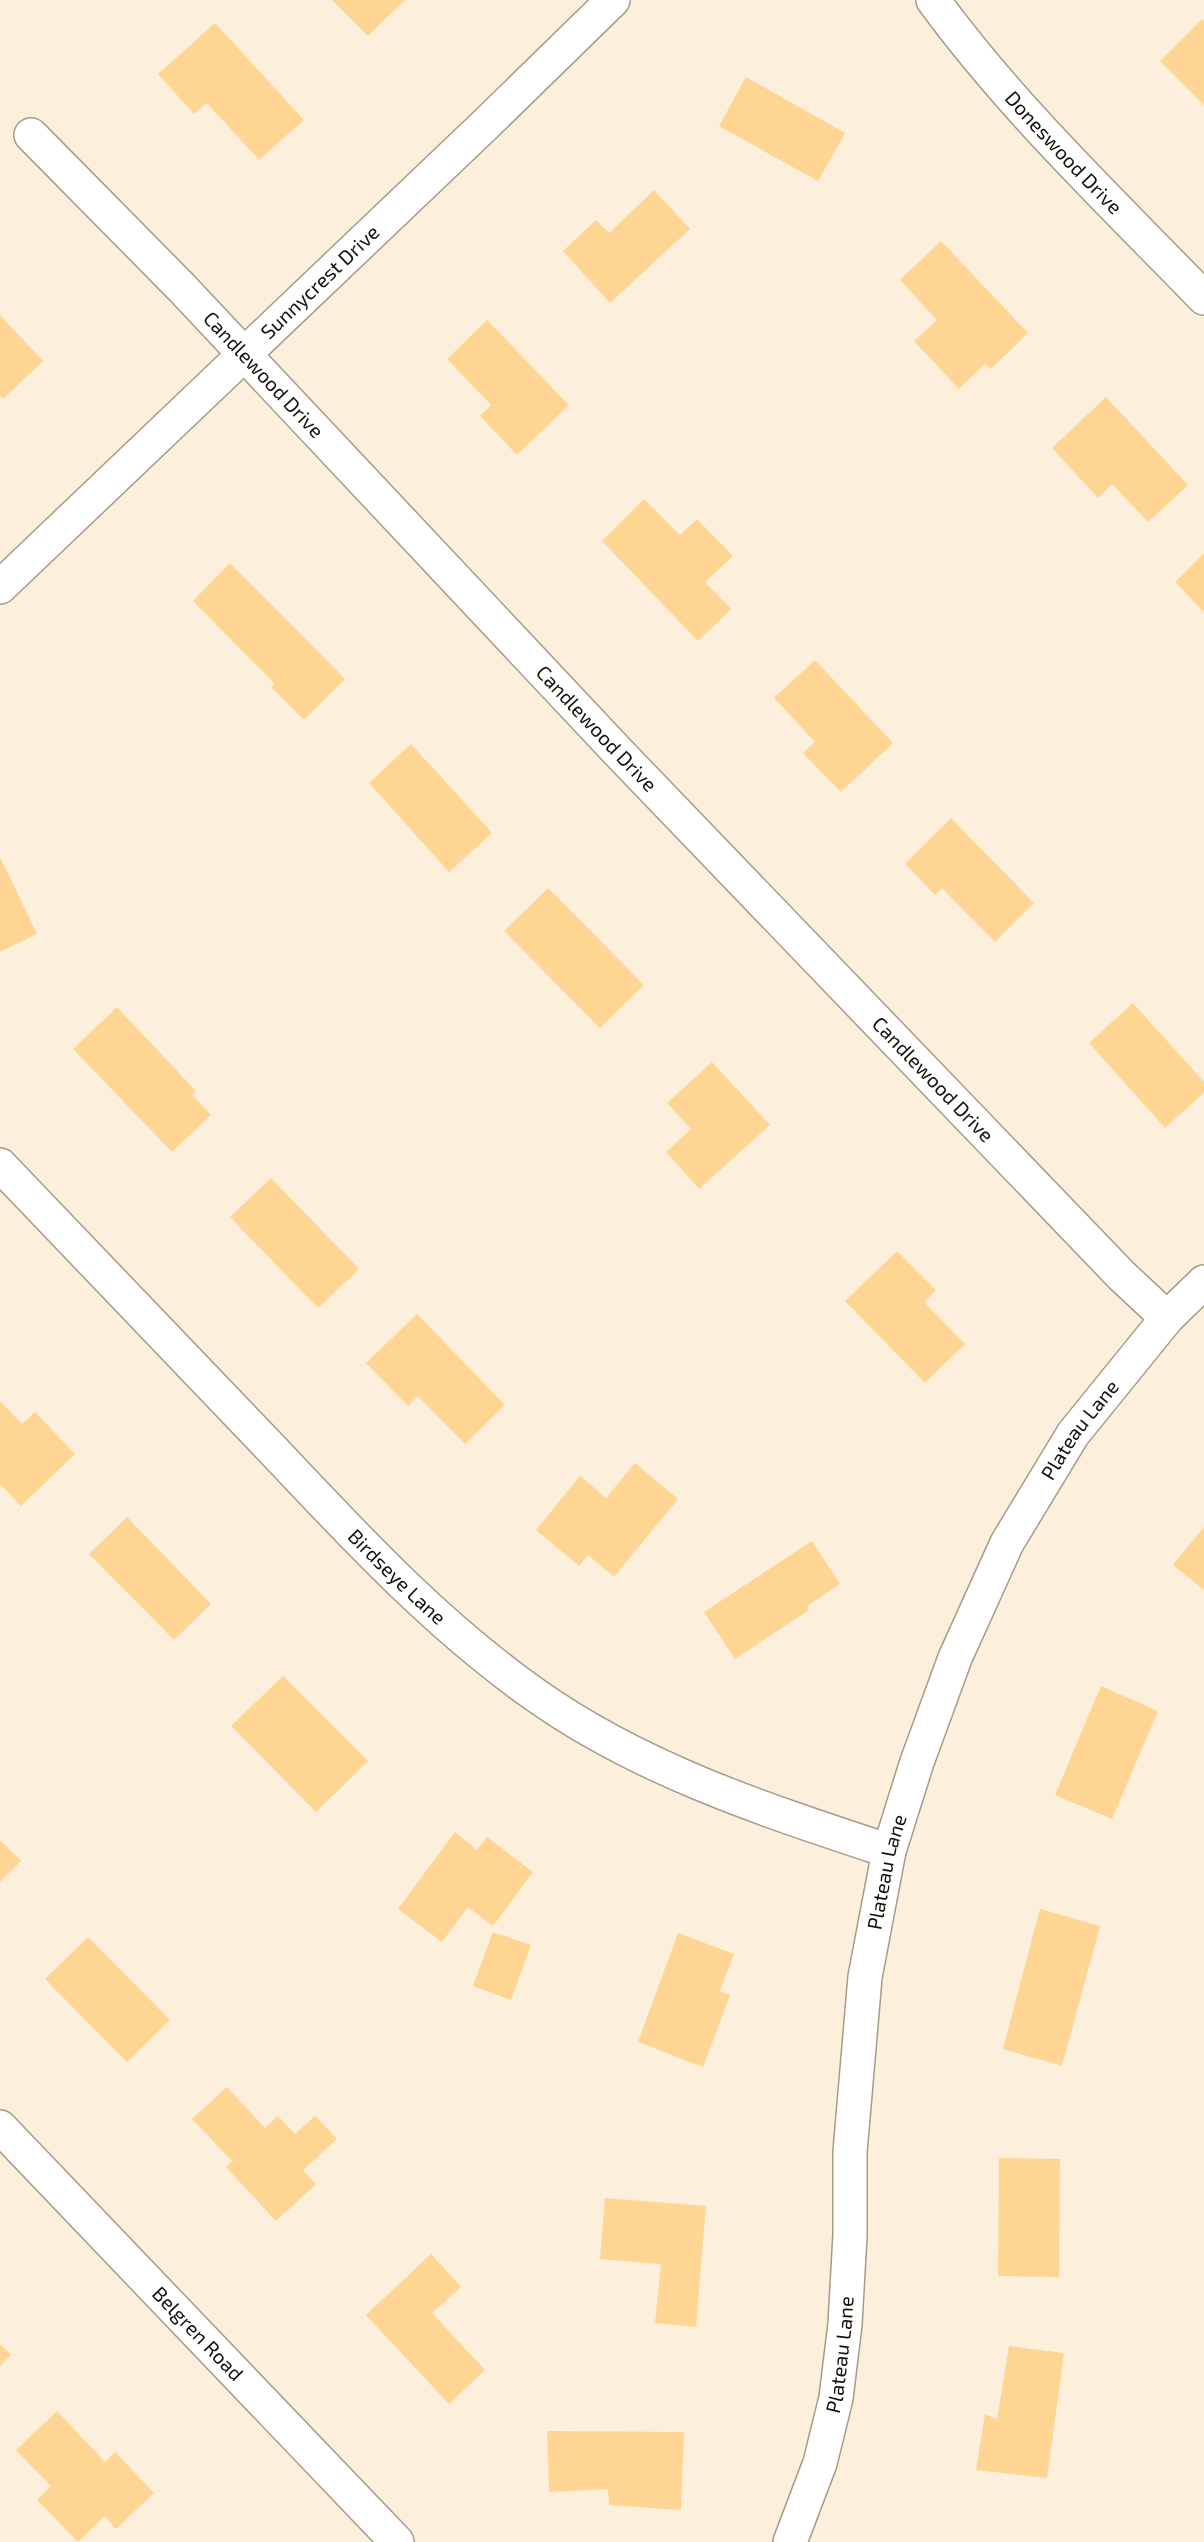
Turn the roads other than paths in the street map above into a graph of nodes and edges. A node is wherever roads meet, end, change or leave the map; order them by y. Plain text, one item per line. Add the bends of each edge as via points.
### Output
1 (613, 0) edge
2 (933, 0) edge
3 (31, 135) dead end
4 (1204, 298) edge
5 (242, 354) junction
6 (0, 587) edge
7 (0, 1165) edge
8 (1204, 1282) edge
9 (1167, 1318) junction
10 (889, 1851) junction
11 (0, 2127) edge
12 (397, 2542) edge
13 (790, 2542) edge

1 - 5 street, Sunnycrest Drive
2 - 4 street, Doneswood Drive via 969,49 1038,125
3 - 5 street, Candlewood Drive
5 - 6 street, Sunnycrest Drive
5 - 9 street, Candlewood Drive via 621,755 1088,1241
7 - 10 street, Birdseye Lane via 376,1559 460,1637 535,1694 610,1741 693,1782
8 - 9 street, Plateau Lane
9 - 10 street, Plateau Lane via 1073,1434 1007,1543 956,1658
10 - 13 street, Plateau Lane via 865,1977 855,2071 845,2324 836,2398 820,2463
11 - 12 street, Belgren Road

